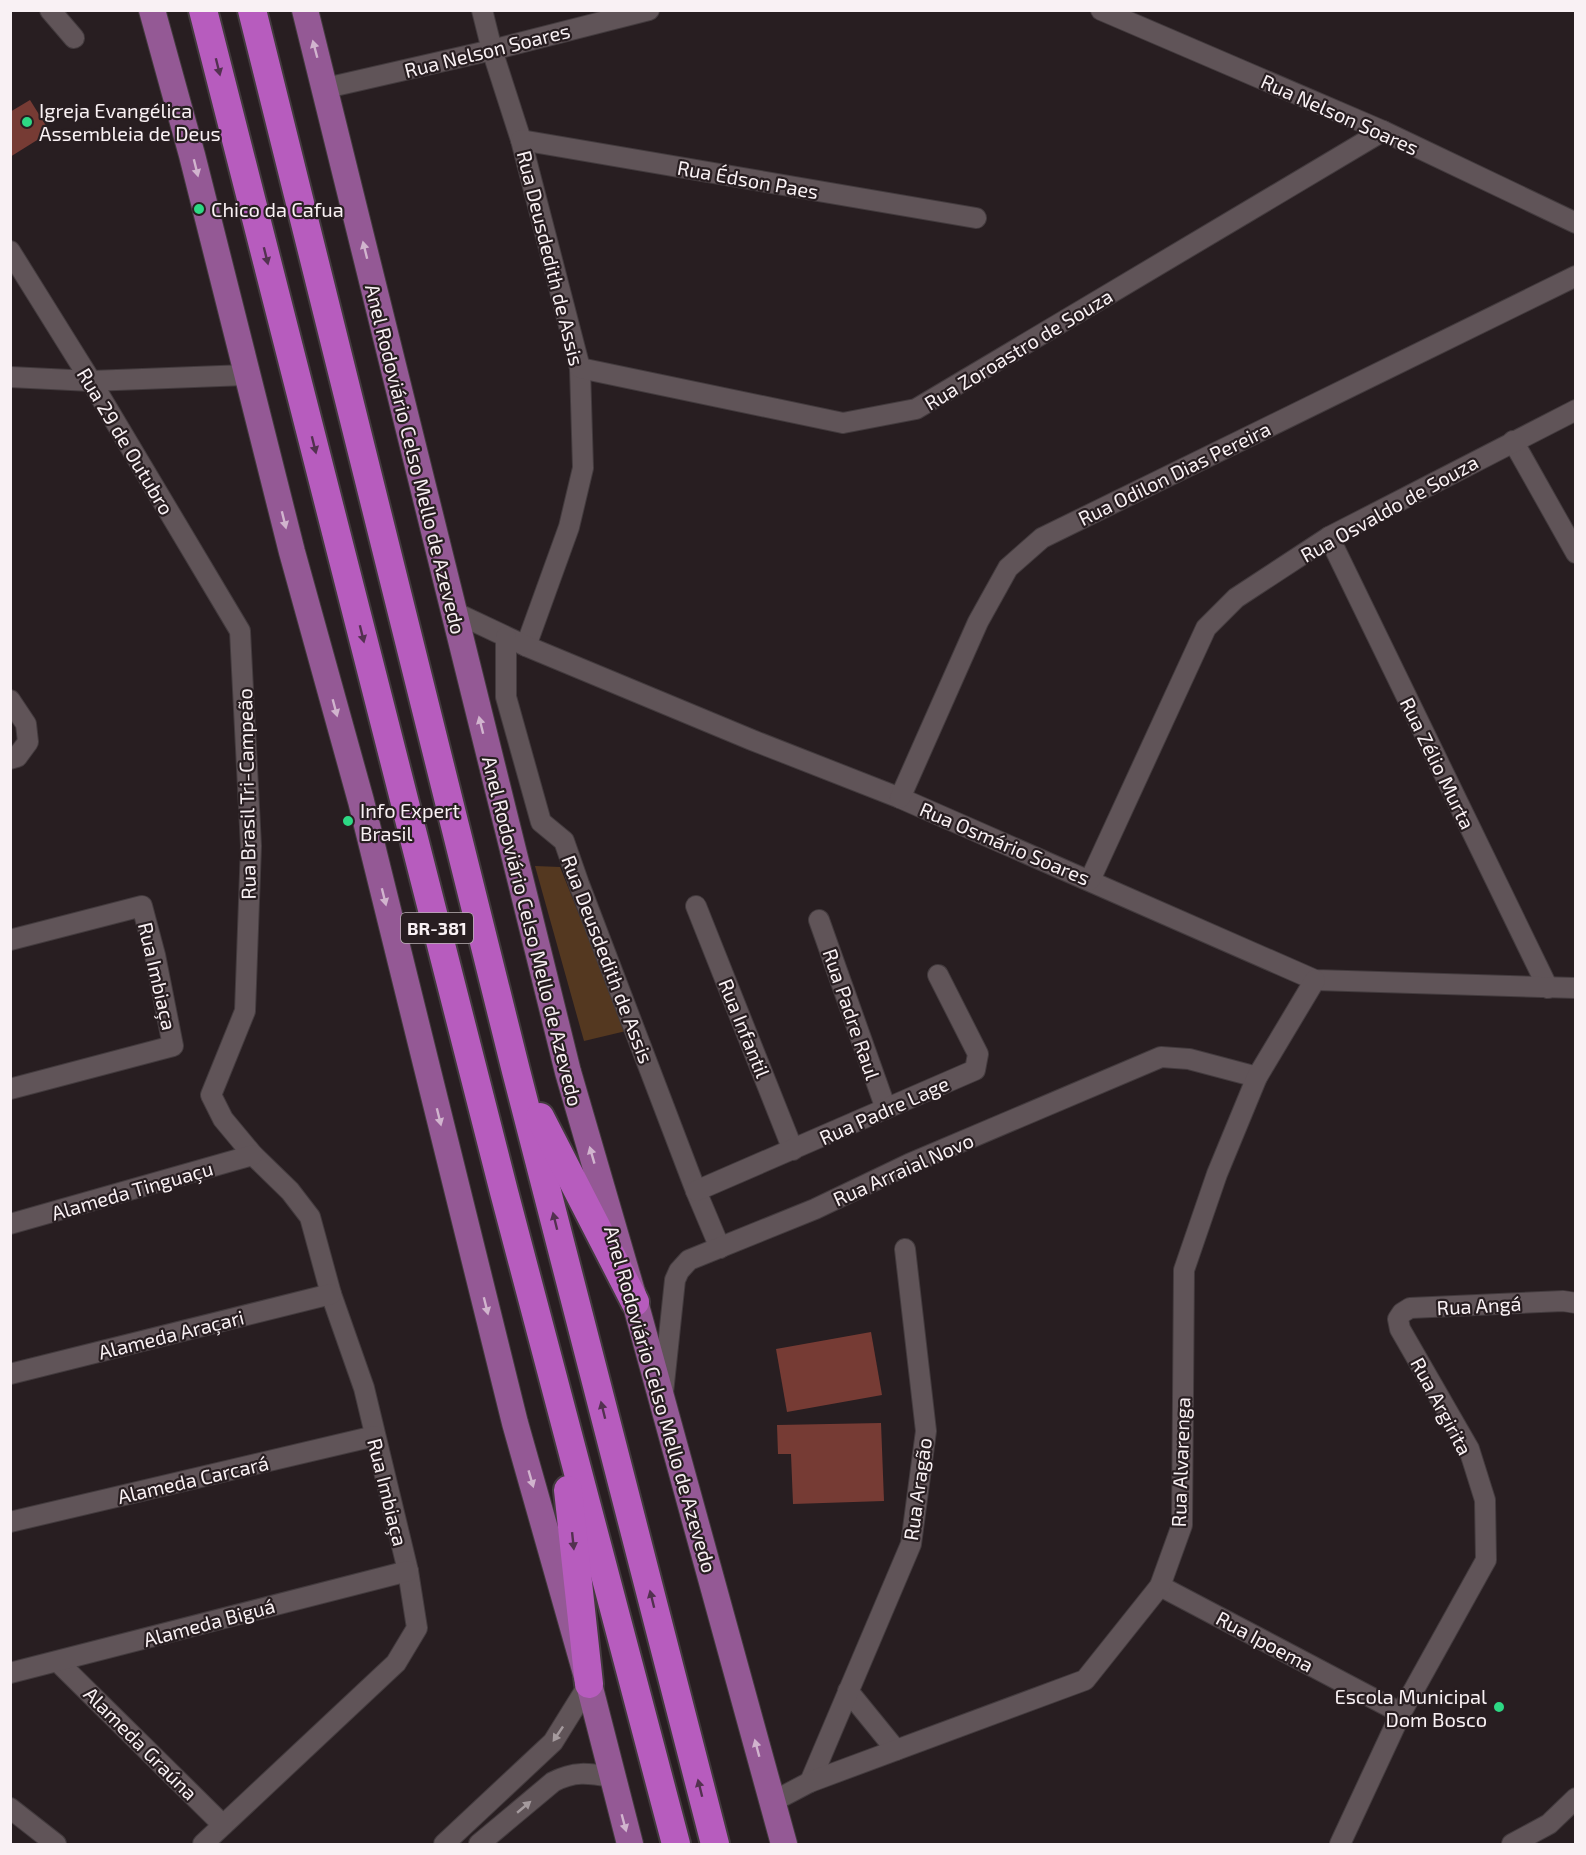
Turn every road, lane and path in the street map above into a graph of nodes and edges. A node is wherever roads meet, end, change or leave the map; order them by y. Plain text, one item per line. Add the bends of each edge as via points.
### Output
1 (50, 10) edge
2 (152, 10) edge
3 (203, 10) edge
4 (305, 10) edge
5 (482, 10) edge
6 (649, 10) edge
7 (1101, 10) edge
8 (252, 12) edge
9 (74, 38) dead end
10 (492, 50) junction
11 (326, 88) junction
12 (1383, 131) junction
13 (521, 140) junction
14 (976, 218) dead end
15 (1575, 223) edge
16 (10, 251) edge
17 (1575, 276) edge
18 (580, 368) junction
19 (246, 375) junction
20 (10, 377) edge
21 (91, 381) junction
22 (1575, 410) edge
23 (1513, 441) junction
24 (1329, 537) junction
25 (1575, 553) edge
26 (452, 611) junction
27 (240, 631) joint
28 (506, 637) junction
29 (526, 646) junction
30 (10, 700) edge
31 (10, 759) edge
32 (900, 798) junction
33 (1090, 880) junction
34 (696, 906) dead end
35 (819, 920) dead end
36 (10, 940) edge
37 (938, 975) dead end
38 (1315, 980) junction
39 (1548, 988) junction
40 (1575, 988) edge
41 (516, 1071) junction
42 (1257, 1077) junction
43 (10, 1089) edge
44 (211, 1095) joint
45 (886, 1109) junction
46 (793, 1150) junction
47 (253, 1155) junction
48 (696, 1191) junction
49 (10, 1224) edge
50 (720, 1248) junction
51 (905, 1249) dead end
52 (331, 1294) junction
53 (635, 1302) junction
54 (1575, 1303) edge
55 (1400, 1329) joint
56 (10, 1374) edge
57 (559, 1399) junction
58 (662, 1401) junction
59 (375, 1436) junction
60 (10, 1522) edge
61 (408, 1571) junction
62 (1160, 1586) junction
63 (58, 1662) junction
64 (10, 1673) edge
65 (589, 1684) junction
66 (848, 1691) junction
67 (1401, 1713) junction
68 (896, 1750) junction
69 (611, 1777) junction
70 (810, 1782) junction
71 (1575, 1798) edge
72 (772, 1802) junction
73 (10, 1808) edge
74 (223, 1825) junction
75 (56, 1845) edge
76 (203, 1845) edge
77 (444, 1845) edge
78 (479, 1845) edge
79 (630, 1845) edge
80 (675, 1845) edge
81 (715, 1845) edge
82 (784, 1845) edge
83 (1340, 1845) edge
84 (1512, 1845) edge

1 - 9 street
2 -> 19 main road
3 -> 57 highway, BR-381
11 -> 4 main road, Anel Rodoviário Celso Mello de Azevedo
5 - 10 street, Rua Deusdedith de Assis
6 - 10 street, Rua Nelson Soares
7 - 12 street, Rua Nelson Soares
8 - 41 highway, BR-381
10 - 11 street, Rua Nelson Soares
10 - 13 street, Rua Deusdedith de Assis
26 -> 11 main road, Anel Rodoviário Celso Mello de Azevedo
12 - 15 street, Rua Nelson Soares
12 - 18 street, Rua Zoroastro de Souza via 916,409 843,423
13 - 14 street, Rua Édson Paes
13 - 18 street, Rua Deusdedith de Assis
16 - 21 street, Rua 29 de Outubro
17 - 32 street, Rua Odilon Dias Pereira via 1042,538 1008,568 978,622
18 - 29 street, Rua Deusdedith de Assis via 584,468 569,527
19 - 21 street
19 -> 65 main road via 361,801 515,1423
20 - 21 street
21 - 27 street, Rua 29 de Outubro
22 - 23 street, Rua Osvaldo de Souza
23 - 24 street, Rua Osvaldo de Souza
23 - 25 street
24 - 33 street, Rua Osvaldo de Souza via 1236,598 1206,627
24 - 39 street, Rua Zélio Murta
26 - 28 street, Rua Osmário Soares
53 -> 26 main road, Anel Rodoviário Celso Mello de Azevedo via 568,1072
27 - 44 street, Rua Brasil Tri-Campeão via 251,846 244,1011
28 - 29 street, Rua Osmário Soares
28 - 48 street, Rua Deusdedith de Assis via 506,697 541,822 564,841
29 - 32 street, Rua Osmário Soares
30 - 31 street via 26,724 28,742 17,757
32 - 33 street, Rua Osmário Soares
33 - 38 street, Rua Osmário Soares
34 - 46 street, Rua Infantil
35 - 45 street, Rua Padre Raul
36 - 43 street, Rua Imbiaça via 142,906 173,1046
37 - 45 street, Rua Padre Lage via 978,1054 975,1070
38 - 39 street, Rua Osmário Soares
38 - 42 street, Rua Alvarenga
39 - 40 street, Rua Osmário Soares
41 - 53 highway
81 -> 41 highway, BR-381
42 - 50 street, Rua Arraial Novo via 1189,1059 1161,1058
42 - 62 street, Rua Alvarenga via 1217,1174 1184,1270 1182,1525
44 - 47 street, Rua Imbiaça via 223,1119
45 - 46 street, Rua Padre Lage
46 - 48 street, Rua Padre Lage
47 - 49 street, Alameda Tinguaçu
47 - 52 street, Rua Imbiaça via 310,1217
48 - 50 street, Rua Deusdedith de Assis
50 - 58 street, Rua Arraial Novo via 690,1260 675,1280
51 - 66 street, Rua Aragão via 926,1431 911,1544
52 - 56 street, Alameda Araçari
52 - 59 street, Rua Imbiaça via 364,1388
53 - 58 main road, Anel Rodoviário Celso Mello de Azevedo
54 - 55 street, Rua Angá via 1410,1308 1398,1319
55 - 67 street, Rua Argirita via 1468,1449 1485,1500 1486,1560
57 -> 65 highway
57 - 80 highway, BR-381
72 -> 58 main road, Anel Rodoviário Celso Mello de Azevedo
59 - 60 street, Alameda Carcará
59 - 61 street, Rua Imbiaça
61 - 63 street, Alameda Biguá
61 - 74 street, Rua Imbiaça via 417,1628 396,1663
62 - 67 street, Rua Ipoema
62 - 68 street, Rua Alvarenga via 1085,1680
63 - 64 street, Alameda Biguá
63 - 74 street, Alameda Graúna
65 - 69 main road
65 -> 77 street via 553,1742
66 - 68 street
66 - 70 street, Rua Aragão
67 - 83 street, Rua Argirita
68 - 70 street, Rua Alvarenga
78 -> 69 street via 552,1782 566,1775
69 -> 79 main road
70 - 72 street, Rua Alvarenga
71 - 84 street via 1549,1824
72 - 82 main road, Anel Rodoviário Celso Mello de Azevedo
73 - 75 street
74 - 76 street, Rua Imbiaça

